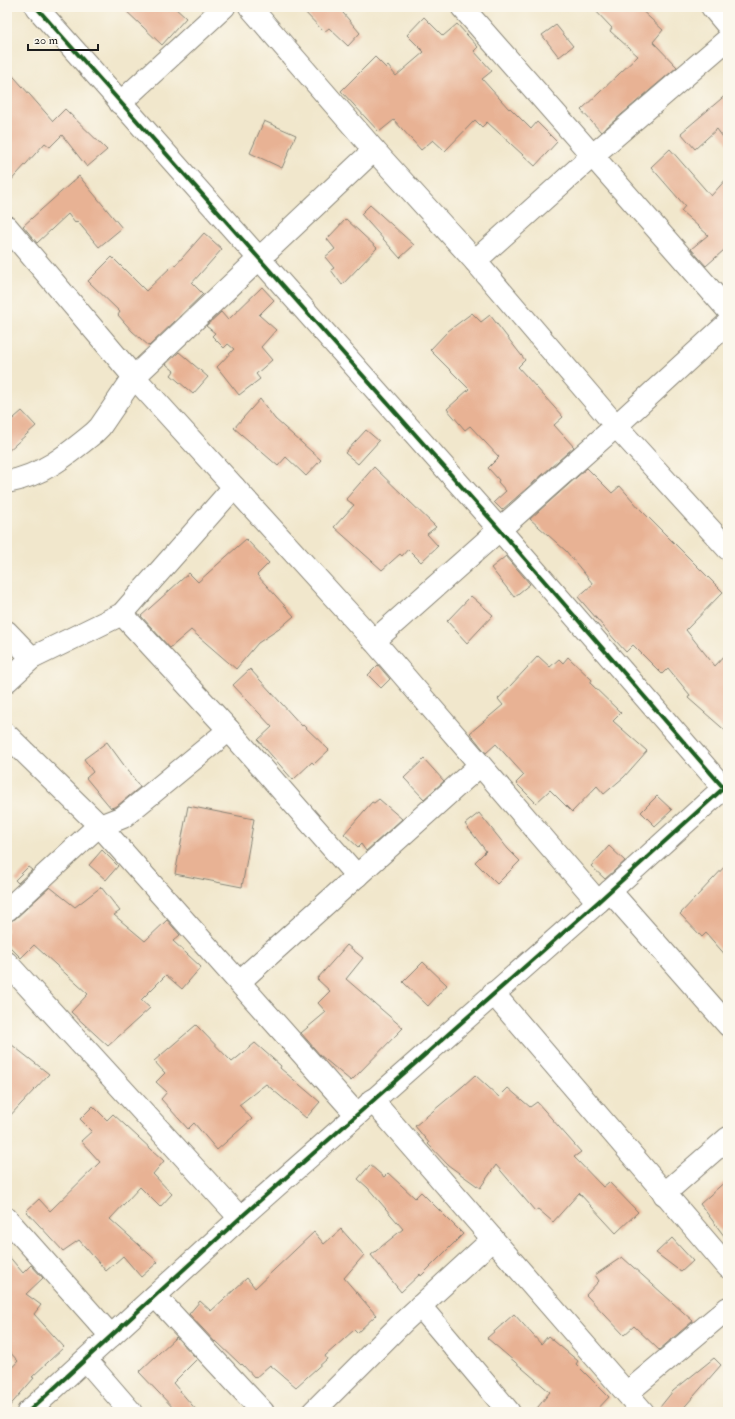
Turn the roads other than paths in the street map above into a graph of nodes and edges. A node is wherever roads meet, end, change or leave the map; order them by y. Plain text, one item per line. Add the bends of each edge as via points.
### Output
1 (36, 7) edge
2 (224, 7) edge
3 (250, 7) edge
4 (462, 7) edge
5 (712, 7) edge
6 (728, 26) edge
7 (728, 39) edge
8 (120, 102) junction
9 (374, 150) junction
10 (592, 156) junction
11 (7, 227) edge
12 (259, 259) junction
13 (475, 261) junction
14 (728, 310) edge
15 (728, 323) edge
16 (134, 377) junction
17 (616, 426) junction
18 (7, 482) edge
19 (234, 487) junction
20 (500, 530) junction
21 (728, 549) edge
22 (122, 614) junction
23 (7, 632) edge
24 (374, 641) junction
25 (32, 658) junction
26 (7, 681) edge
27 (229, 730) junction
28 (7, 735) edge
29 (480, 765) junction
30 (727, 789) edge
31 (100, 826) junction
32 (357, 876) junction
33 (604, 897) junction
34 (7, 910) edge
35 (7, 963) edge
36 (239, 982) junction
37 (493, 993) junction
38 (728, 1025) edge
39 (364, 1107) junction
40 (728, 1138) edge
41 (664, 1194) junction
42 (240, 1218) junction
43 (7, 1219) edge
44 (493, 1238) junction
45 (728, 1267) edge
46 (155, 1296) junction
47 (420, 1306) junction
48 (728, 1308) edge
49 (111, 1336) junction
50 (86, 1360) junction
51 (627, 1393) junction
52 (28, 1412) edge
53 (132, 1412) edge
54 (263, 1412) edge
55 (313, 1412) edge
56 (509, 1412) edge
57 (643, 1412) edge

1 - 8 street
2 - 8 street
3 - 9 street
4 - 10 street
5 - 6 street
7 - 10 street
8 - 12 street
9 - 12 street
9 - 13 street
10 - 13 street
10 - 14 street
11 - 16 street
12 - 16 street
12 - 20 street
13 - 17 street
15 - 17 street
16 - 18 street via 94,433 43,471 24,479
16 - 19 street
17 - 20 street
17 - 21 street
19 - 22 street
19 - 24 street
20 - 24 street
20 - 30 street
22 - 25 street
22 - 27 street
23 - 25 street
24 - 29 street
25 - 26 street
27 - 31 street via 123,817
27 - 32 street
28 - 31 street
29 - 32 street
29 - 33 street
30 - 33 street
31 - 34 street
31 - 36 street
32 - 36 street
33 - 37 street
33 - 38 street
35 - 42 street
36 - 39 street
37 - 39 street
37 - 41 street
39 - 42 street
39 - 44 street
40 - 41 street
41 - 45 street
42 - 46 street
43 - 49 street
44 - 47 street
44 - 51 street
46 - 49 street
46 - 54 street
47 - 55 street
47 - 56 street
48 - 51 street
49 - 50 street
50 - 52 street
50 - 53 street
51 - 57 street

